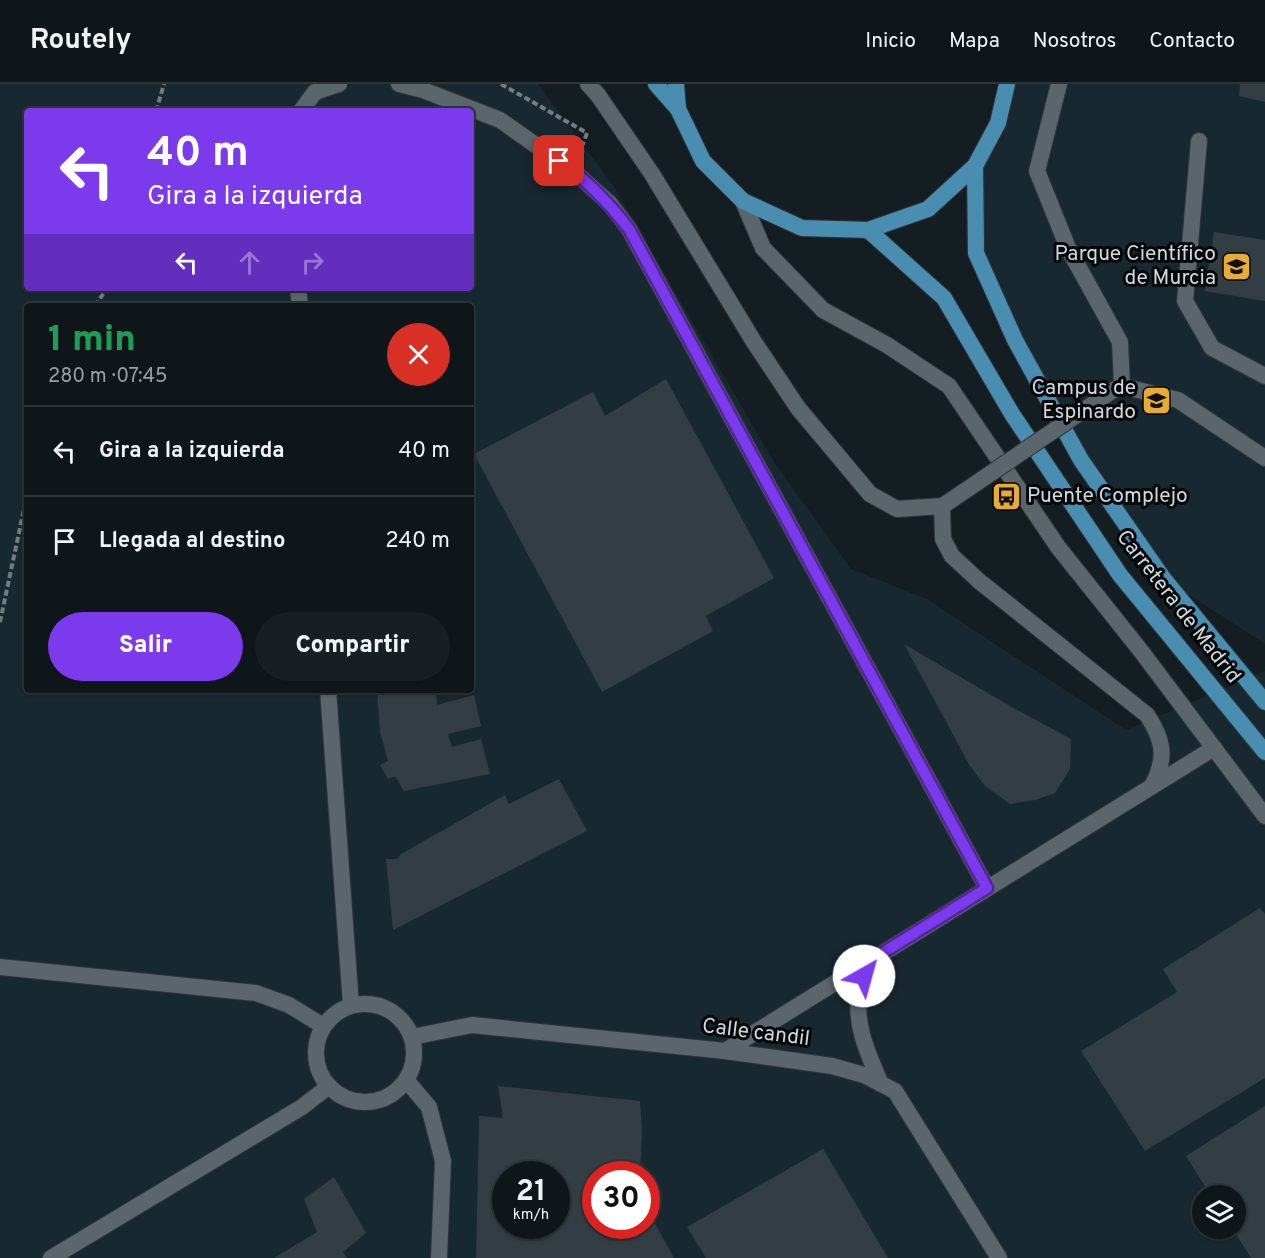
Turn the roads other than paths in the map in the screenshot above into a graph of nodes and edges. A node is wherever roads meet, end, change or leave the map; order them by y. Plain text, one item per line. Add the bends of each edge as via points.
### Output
1 (339, 84) edge
2 (399, 84) edge
3 (588, 84) edge
4 (656, 84) edge
5 (676, 84) edge
6 (1059, 84) edge
7 (1008, 85) edge
8 (303, 108) edge
9 (469, 108) edge
10 (678, 109) junction
11 (474, 110) edge
12 (1199, 141) dead end
13 (975, 166) junction
14 (743, 201) junction
15 (868, 230) junction
16 (1265, 376) edge
17 (1117, 388) junction
18 (1265, 458) edge
19 (944, 504) junction
20 (327, 693) edge
21 (1265, 702) edge
22 (1214, 748) junction
23 (1265, 752) edge
24 (1153, 784) junction
25 (1265, 816) edge
26 (987, 888) junction
27 (868, 962) junction
28 (0, 967) edge
29 (351, 1005) junction
30 (323, 1026) junction
31 (412, 1037) junction
32 (725, 1051) junction
33 (406, 1080) junction
34 (882, 1084) junction
35 (329, 1086) junction
36 (51, 1258) edge
37 (440, 1258) edge
38 (999, 1258) edge

1 - 8 street via 315,92
2 - 9 street
3 - 19 street via 652,174 798,408 870,494 897,510
4 - 10 main road
5 - 10 main road
6 - 17 street via 1037,171 1068,248 1120,342
7 - 13 main road via 998,123
10 - 14 main road via 703,160
11 - 26 street via 500,120 578,174 610,204 629,229
12 - 16 street via 1185,301 1212,348
13 - 15 main road via 928,208
13 - 21 main road, Carretera de Madrid via 976,253 1015,340 1082,460 1149,558
14 - 15 main road via 802,228
14 - 22 street via 763,248 823,310 887,345 949,386 1058,547
15 - 23 main road, Carretera de Madrid via 944,298 1012,414 1120,575
17 - 18 street via 1178,400
17 - 19 street, bridge
19 - 24 street via 943,539 952,556 1147,715 1159,734 1162,768
20 - 29 street
22 - 24 street
22 - 25 street
24 - 26 street
26 - 27 street
27 - 32 street
27 - 34 street via 859,990 859,1015 863,1044
28 - 30 street via 256,993 289,1005
29 - 30 street
29 - 31 street via 367,1003 386,1008 401,1019
30 - 35 street via 315,1051 318,1069
31 - 32 street, Calle candil via 472,1024
31 - 33 street via 414,1055
32 - 34 street, Calle candil via 832,1066
33 - 35 street via 383,1099 363,1102 345,1098
33 - 37 street via 429,1107 443,1161
34 - 38 street, Calle candil via 895,1091
35 - 36 street via 302,1107

